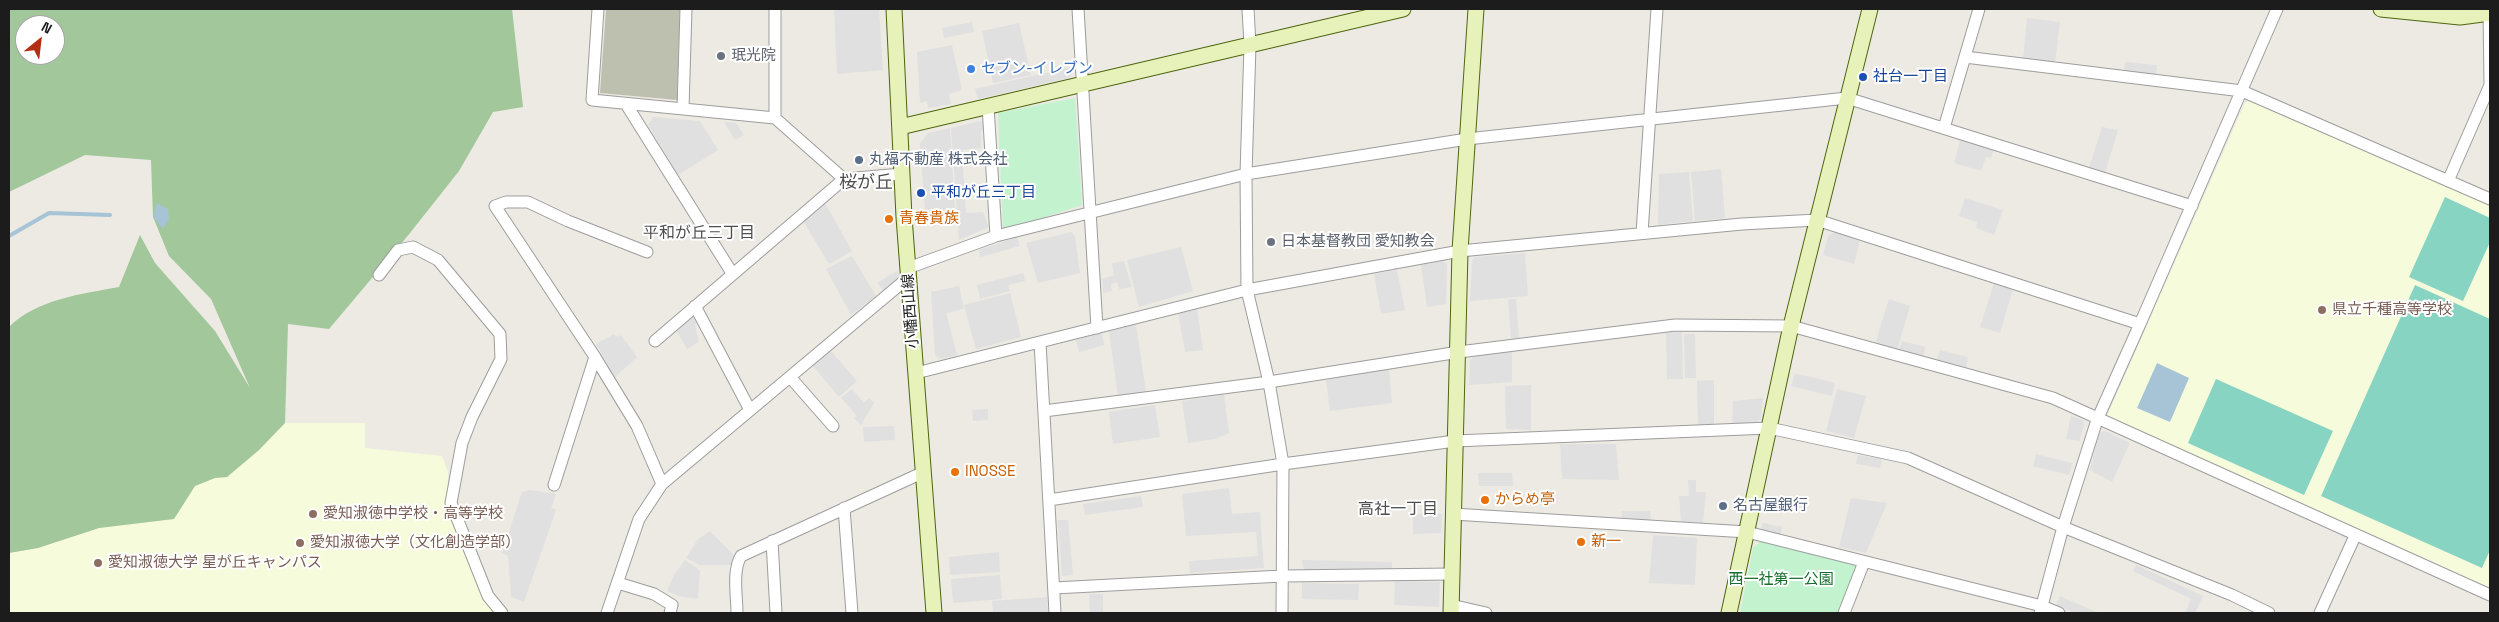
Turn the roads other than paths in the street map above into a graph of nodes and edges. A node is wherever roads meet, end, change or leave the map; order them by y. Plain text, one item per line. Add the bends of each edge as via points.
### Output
1 (598, 9) edge
2 (686, 9) edge
3 (775, 9) edge
4 (894, 9) edge
5 (1078, 9) edge
6 (1248, 9) edge
7 (1403, 9) edge
8 (1476, 9) edge
9 (1657, 9) edge
10 (1870, 9) edge
11 (1979, 9) edge
12 (2276, 9) edge
13 (2381, 9) edge
14 (2489, 11) edge
15 (1250, 45) junction
16 (1964, 57) junction
17 (1082, 84) junction
18 (2490, 85) edge
19 (2242, 91) junction
20 (1847, 98) junction
21 (626, 104) junction
22 (988, 106) junction
23 (682, 109) junction
24 (775, 118) junction
25 (1649, 120) junction
26 (900, 127) junction
27 (1944, 128) junction
28 (1467, 139) junction
29 (902, 174) junction
30 (1246, 174) junction
31 (844, 179) junction
32 (2448, 181) junction
33 (2490, 199) edge
34 (2192, 206) junction
35 (1090, 212) junction
36 (1817, 220) junction
37 (1642, 233) junction
38 (996, 236) junction
39 (1460, 251) junction
40 (647, 252) dead end
41 (732, 273) junction
42 (909, 273) junction
43 (379, 275) dead end
44 (1247, 290) junction
45 (695, 306) junction
46 (2140, 324) junction
47 (1791, 326) junction
48 (1097, 328) junction
49 (654, 341) dead end
50 (1040, 342) junction
51 (1459, 352) junction
52 (595, 357) junction
53 (916, 373) junction
54 (790, 377) junction
55 (1269, 382) junction
56 (750, 410) junction
57 (1044, 411) junction
58 (2097, 420) junction
59 (833, 426) dead end
60 (1769, 428) junction
61 (1455, 441) junction
62 (1283, 464) junction
63 (924, 472) junction
64 (554, 484) dead end
65 (662, 484) junction
66 (1049, 500) junction
67 (844, 508) junction
68 (1453, 514) junction
69 (2063, 526) junction
70 (1747, 532) junction
71 (2355, 536) junction
72 (772, 541) junction
73 (1864, 562) junction
74 (1452, 574) junction
75 (1282, 576) junction
76 (618, 583) junction
77 (1054, 588) junction
78 (2490, 596) edge
79 (1451, 609) edge
80 (2041, 610) edge
81 (502, 613) edge
82 (607, 613) edge
83 (670, 613) edge
84 (737, 613) edge
85 (776, 613) edge
86 (852, 613) edge
87 (934, 613) edge
88 (1055, 613) edge
89 (1282, 613) edge
90 (1486, 613) edge
91 (1729, 613) edge
92 (1844, 613) edge
93 (2059, 613) edge
94 (2269, 613) edge
95 (2320, 613) edge

1 - 21 street via 592,100
2 - 23 street
3 - 24 street
4 - 26 street, 小幡西山線
5 - 17 street
6 - 15 street
7 - 15 street
8 - 28 street
9 - 25 street
10 - 20 street
11 - 16 street
12 - 19 street
13 - 14 street via 2460,17
14 - 18 street
15 - 17 street
15 - 30 street
16 - 19 street
16 - 27 street
17 - 22 street
17 - 35 street
18 - 32 street
19 - 32 street
19 - 34 street
20 - 25 street
20 - 27 street
20 - 36 street
21 - 23 street
21 - 41 street
22 - 26 street
22 - 38 street
23 - 24 street
24 - 31 street
25 - 28 street
25 - 37 street
26 - 29 street, 小幡西山線
27 - 34 street
28 - 30 street
28 - 39 street
29 - 31 street
29 - 42 street, 小幡西山線
30 - 35 street
30 - 44 street
31 - 41 street
32 - 33 street
34 - 46 street
35 - 38 street
35 - 48 street
36 - 37 street
36 - 46 street
36 - 47 street
37 - 39 street
38 - 42 street
39 - 44 street
39 - 51 street
40 - 52 street via 528,202 506,202 495,206
41 - 45 street
42 - 53 street, 小幡西山線
42 - 54 street
43 - 81 street via 398,250 413,247 438,260 500,334 501,359 462,443 451,503 488,596
44 - 48 street
44 - 55 street
45 - 49 street
45 - 56 street
46 - 58 street
47 - 51 street via 1675,325
47 - 58 street via 2053,398
47 - 60 street
48 - 50 street
50 - 53 street
50 - 57 street
51 - 55 street
51 - 61 street
52 - 64 street
52 - 65 street via 637,426
53 - 63 street, 小幡西山線
54 - 56 street
54 - 59 street
55 - 57 street
55 - 62 street
56 - 65 street
57 - 66 street
58 - 69 street
58 - 71 street
60 - 61 street
60 - 69 street via 1908,458
60 - 70 street
61 - 62 street
61 - 68 street
62 - 66 street
62 - 75 street
63 - 67 street
63 - 87 street, 小幡西山線
65 - 76 street via 639,519
66 - 77 street
67 - 72 street
67 - 86 street
68 - 70 street
68 - 74 street
69 - 80 street
69 - 94 street
70 - 73 street
70 - 91 street
71 - 78 street
71 - 95 street
72 - 84 street via 741,556 737,562
72 - 85 street
73 - 80 street
73 - 92 street
74 - 75 street
74 - 79 street
75 - 77 street
75 - 89 street
76 - 82 street
76 - 83 street via 654,594 672,605
77 - 88 street
79 - 90 street
80 - 93 street

